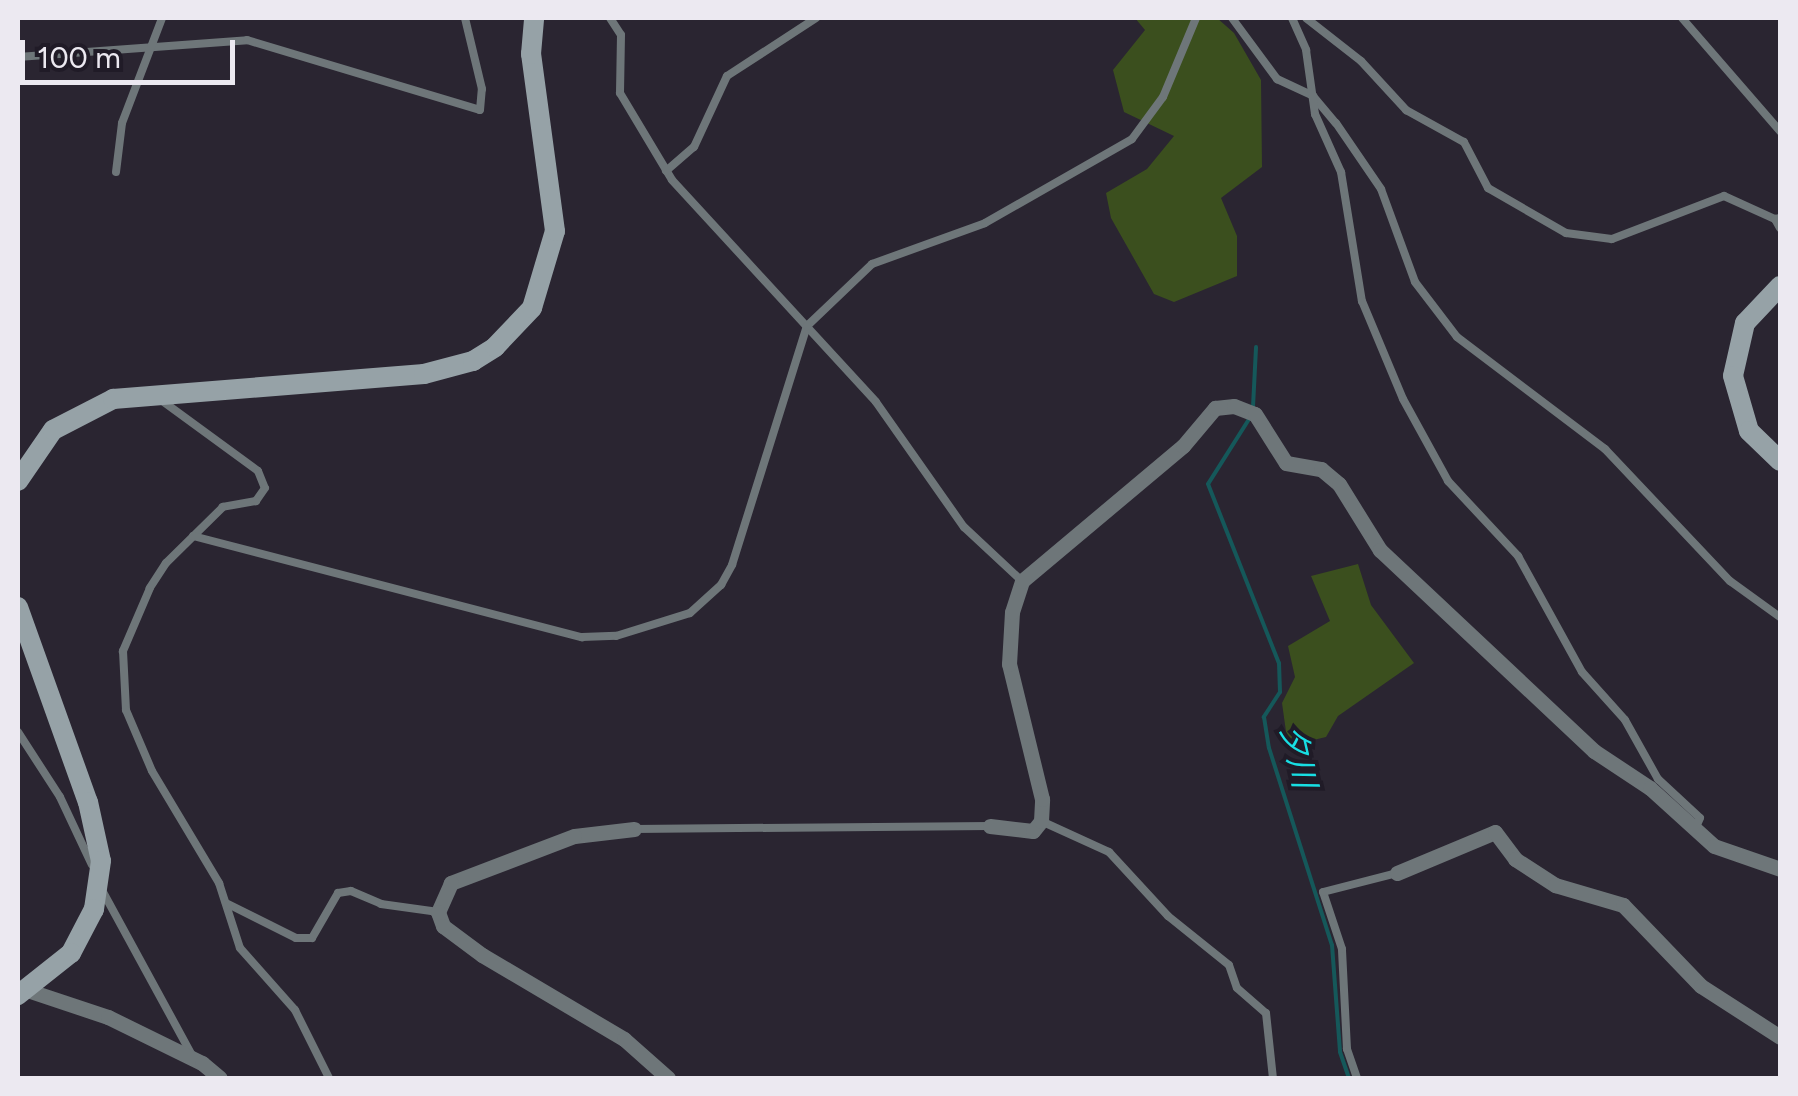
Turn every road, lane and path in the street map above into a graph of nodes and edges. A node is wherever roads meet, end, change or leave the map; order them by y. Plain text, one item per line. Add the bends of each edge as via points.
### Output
1 (162, 18) edge
2 (465, 18) edge
3 (534, 18) edge
4 (610, 18) edge
5 (816, 18) edge
6 (1196, 18) edge
7 (1232, 18) edge
8 (1292, 18) edge
9 (1306, 18) edge
10 (1682, 18) edge
11 (150, 42) junction
12 (18, 57) edge
13 (1312, 96) junction
14 (1780, 131) edge
15 (666, 170) junction
16 (116, 172) dead end
17 (1778, 219) edge
18 (1780, 228) edge
19 (1780, 286) edge
20 (807, 326) junction
21 (148, 391) junction
22 (1780, 461) edge
23 (18, 481) edge
24 (193, 536) junction
25 (1022, 581) junction
26 (18, 607) edge
27 (1780, 617) edge
28 (18, 732) edge
29 (1041, 822) junction
30 (990, 826) joint
31 (1695, 828) junction
32 (634, 829) joint
33 (1780, 869) edge
34 (1397, 873) joint
35 (99, 885) junction
36 (226, 903) junction
37 (438, 912) junction
38 (21, 991) edge
39 (1780, 1037) edge
40 (194, 1059) junction
41 (220, 1078) edge
42 (329, 1078) edge
43 (668, 1078) edge
44 (1273, 1078) edge
45 (1357, 1078) edge

1 - 11 lane
2 - 11 lane via 482,89 480,110 247,40
3 - 21 street via 531,54 556,231 543,286 516,328 474,360 424,374
4 - 15 lane via 621,35 620,93
5 - 15 lane via 727,76 694,147
6 - 20 lane via 1163,97 1132,139 985,223 872,264
7 - 13 lane via 1277,79
8 - 13 lane via 1306,50
9 - 17 lane via 1361,61 1406,110 1464,142 1488,188 1566,233 1612,239 1724,196
10 - 14 lane
11 - 12 lane
11 - 16 lane via 122,124
13 - 27 lane via 1381,189 1414,282 1458,337 1605,449 1730,581
13 - 31 lane via 1341,172 1362,301 1403,399 1448,481 1518,556 1582,672 1626,720 1658,779 1700,818
15 - 20 lane
17 - 18 lane
19 - 22 street via 1745,324 1732,376 1749,431
20 - 24 lane via 726,575 690,613 651,628 582,637
20 - 25 lane via 876,402 964,527
21 - 23 street via 66,421 28,460
21 - 24 lane via 258,472 265,488 256,500 223,508
24 - 36 lane via 150,588 123,651 126,710
25 - 29 street via 1009,664 1042,799
25 - 31 street via 1183,446 1215,408 1234,406 1255,414 1286,464 1322,469 1339,484 1364,531 1406,577 1594,751
26 - 35 street via 88,802 100,848
28 - 35 lane via 60,797
29 - 30 street via 1033,831
29 - 44 lane via 1109,852 1168,916 1229,965 1238,988 1266,1013
30 - 32 lane
31 - 33 street via 1714,846
32 - 37 street via 574,836 451,883
34 - 39 street via 1495,832 1515,860 1554,885 1623,905 1701,986
34 - 45 lane via 1323,892 1342,949 1347,1049
35 - 38 street via 71,953
35 - 40 lane
36 - 37 lane via 296,938 312,938 338,893 351,890 381,904
36 - 42 lane via 240,948 294,1010
37 - 43 street via 444,926 482,955 624,1039
38 - 40 street via 108,1017
40 - 41 street

